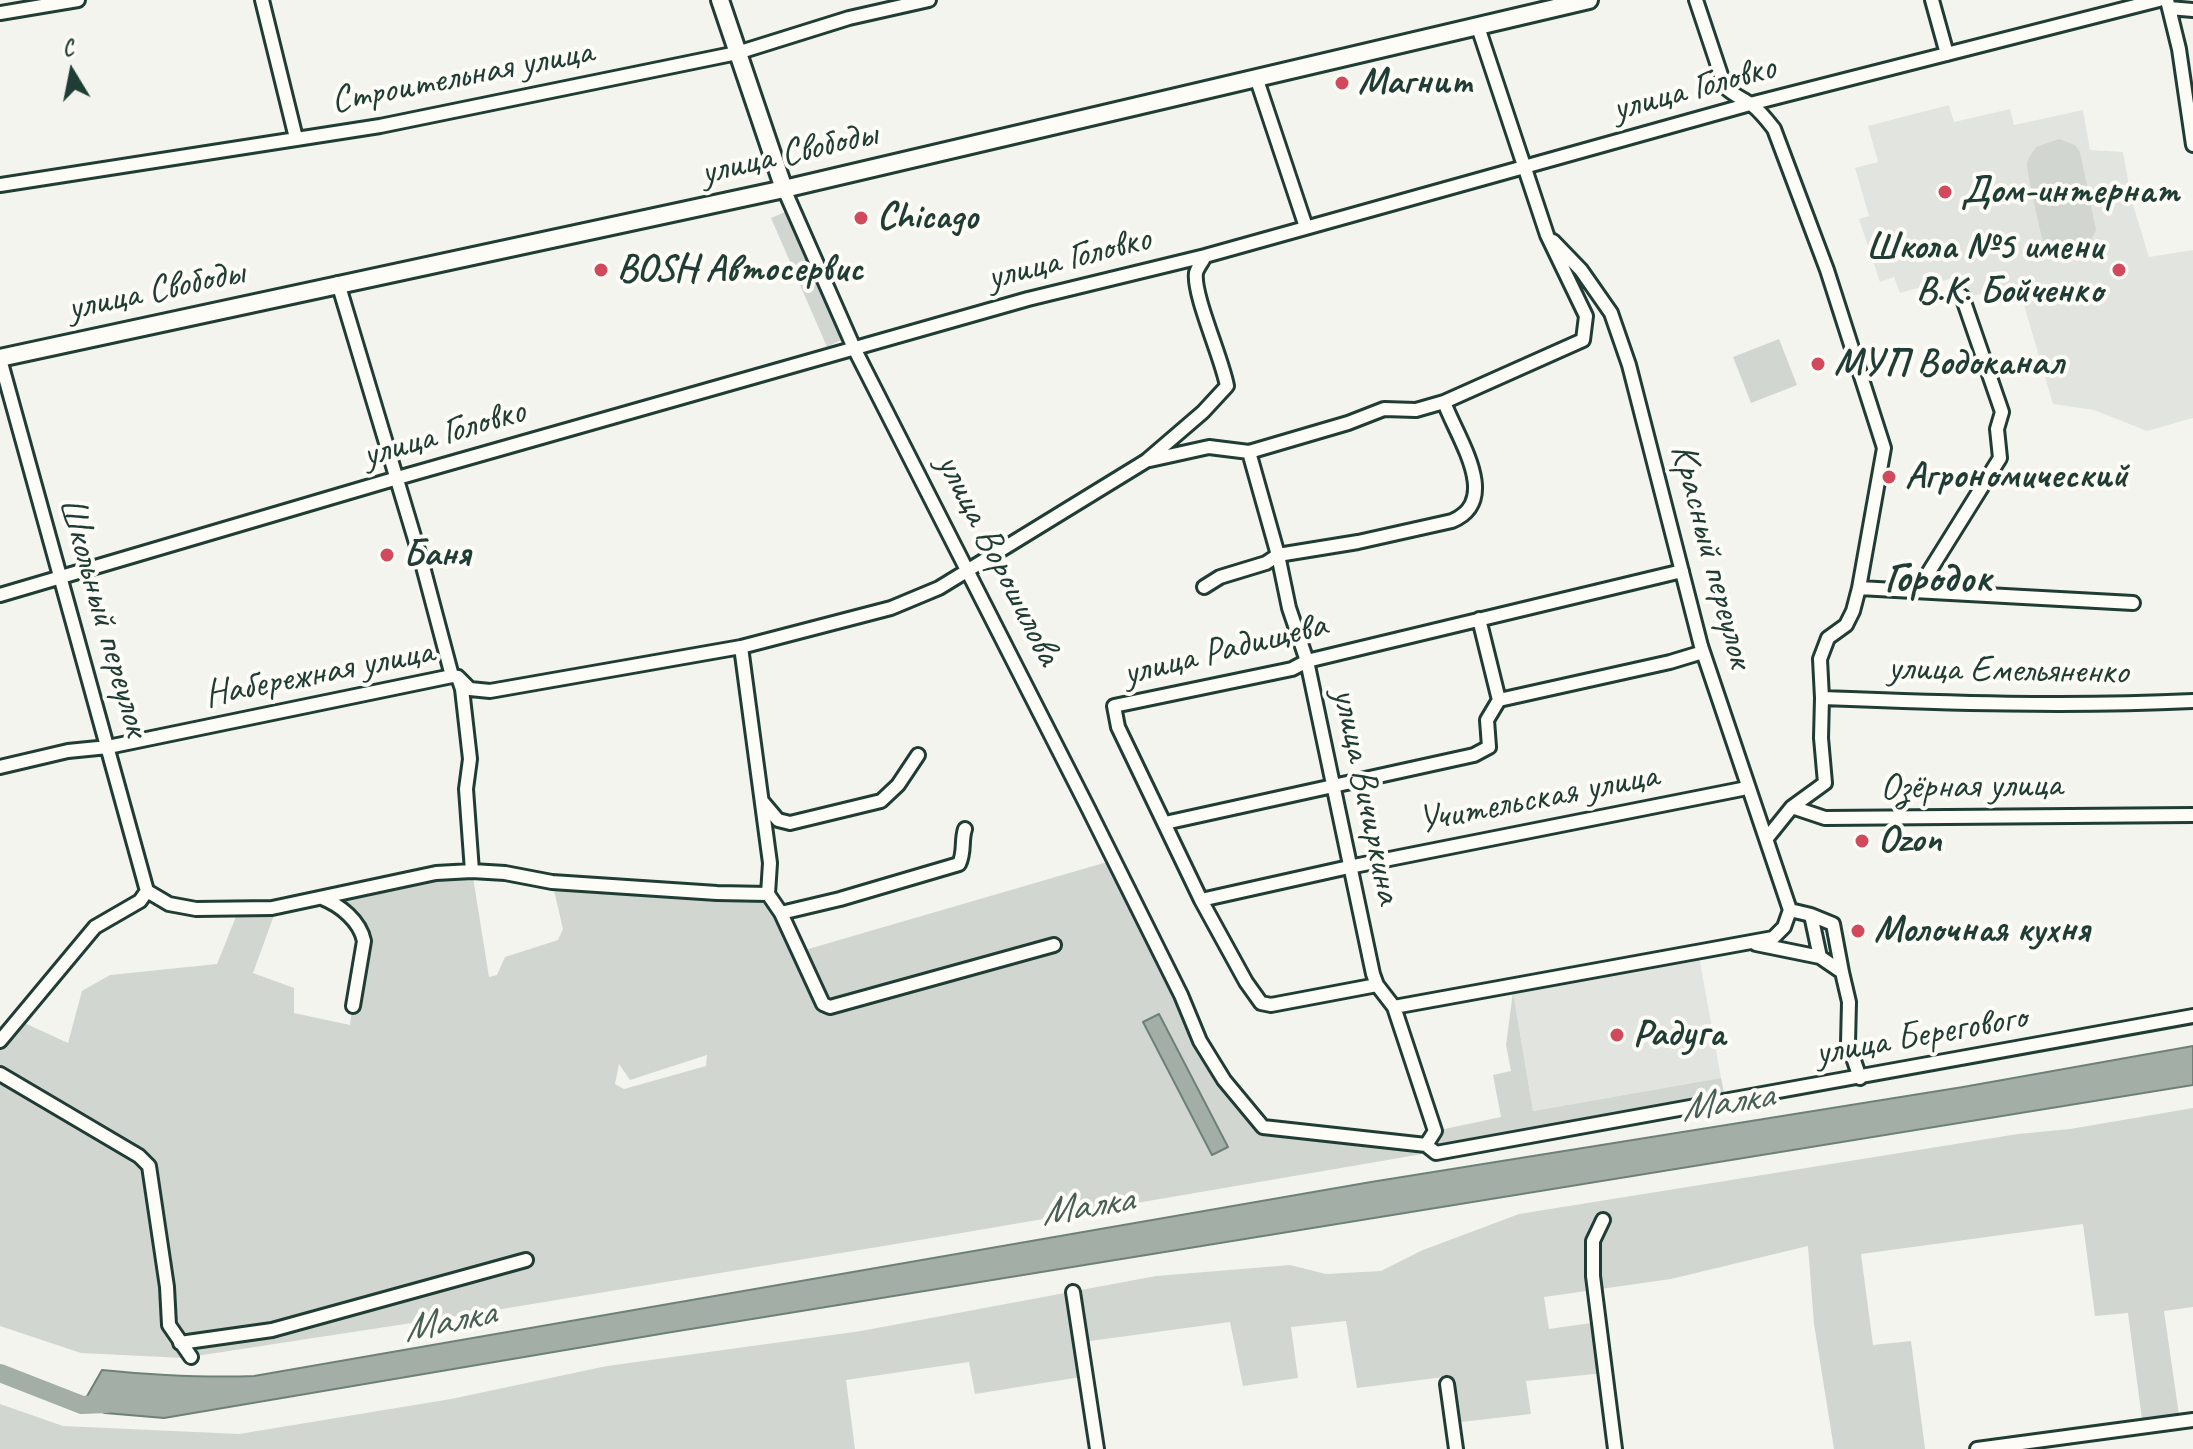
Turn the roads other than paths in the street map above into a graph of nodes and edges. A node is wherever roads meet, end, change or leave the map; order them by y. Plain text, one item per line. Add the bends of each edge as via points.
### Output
1 (78, 0) edge
2 (262, 0) edge
3 (720, 0) edge
4 (929, 0) edge
5 (1589, 0) edge
6 (1696, 0) edge
7 (1932, 0) edge
8 (2165, 3) edge
9 (2193, 10) edge
10 (0, 13) edge
11 (1478, 27) junction
12 (737, 53) junction
13 (1947, 54) junction
14 (1256, 77) junction
15 (1750, 104) junction
16 (296, 138) junction
17 (2193, 145) edge
18 (1523, 167) junction
19 (0, 185) edge
20 (784, 189) junction
21 (1306, 227) junction
22 (1547, 235) junction
23 (1205, 256) junction
24 (338, 283) junction
25 (1962, 296) dead end
26 (1583, 340) joint
27 (854, 348) junction
28 (0, 358) edge
29 (1444, 402) junction
30 (1249, 452) junction
31 (1146, 461) junction
32 (394, 479) junction
33 (1278, 555) junction
34 (967, 571) junction
35 (1682, 571) junction
36 (60, 578) junction
37 (1204, 587) dead end
38 (1859, 588) junction
39 (1917, 591) junction
40 (0, 595) edge
41 (2133, 603) dead end
42 (1479, 619) junction
43 (741, 647) junction
44 (1703, 652) junction
45 (1307, 661) junction
46 (455, 676) junction
47 (1822, 698) junction
48 (1499, 700) junction
49 (2193, 701) edge
50 (108, 747) junction
51 (918, 755) dead end
52 (0, 767) edge
53 (1332, 785) junction
54 (1747, 788) junction
55 (762, 801) junction
56 (1792, 807) junction
57 (2193, 815) edge
58 (1165, 823) junction
59 (965, 829) dead end
60 (1767, 838) junction
61 (1349, 867) junction
62 (472, 871) junction
63 (147, 891) junction
64 (768, 894) junction
65 (322, 898) junction
66 (1201, 900) junction
67 (1790, 910) junction
68 (781, 913) junction
69 (1811, 915) junction
70 (1747, 942) junction
71 (1054, 945) dead end
72 (1820, 957) junction
73 (1842, 972) junction
74 (1377, 985) junction
75 (353, 1006) dead end
76 (1394, 1007) junction
77 (2193, 1016) edge
78 (0, 1041) edge
79 (0, 1074) edge
80 (1860, 1078) junction
81 (1263, 1127) joint
82 (1426, 1145) junction
83 (1603, 1220) dead end
84 (526, 1260) dead end
85 (1073, 1292) dead end
86 (180, 1343) junction
87 (191, 1357) dead end
88 (1447, 1384) dead end
89 (2193, 1420) edge
90 (1097, 1449) edge
91 (1456, 1449) edge
92 (1615, 1449) edge
93 (1977, 1449) edge

1 - 10 street
2 - 16 street
3 - 12 main road, улица Ворошилова
4 - 12 street, Строительная улица
5 - 11 main road, улица Свободы
6 - 15 street via 1725,87
7 - 13 street
8 - 9 street, улица Головко
8 - 13 street, улица Головко
8 - 17 street via 2179,49
11 - 14 main road, улица Свободы
11 - 18 street, Красный переулок
12 - 16 street, Строительная улица via 380,126
12 - 20 main road, улица Ворошилова
13 - 15 street, улица Головко
14 - 20 main road, улица Свободы
14 - 21 street
15 - 18 street, улица Головко
15 - 38 street via 1774,129 1787,162 1884,448
16 - 19 street, Строительная улица
18 - 21 street, улица Головко
18 - 22 street, Красный переулок
20 - 24 main road, улица Свободы
20 - 27 street, улица Ворошилова
21 - 23 street, улица Головко
22 - 26 street, Красный переулок via 1586,316
22 - 35 street, Красный переулок via 1581,270 1611,313
23 - 27 street, улица Головко
23 - 31 street, Набережная улица via 1196,272 1198,293 1227,386
24 - 28 main road, улица Свободы
24 - 32 street
25 - 39 street via 2002,412 1997,429 2000,458
26 - 29 street, Набережная улица
27 - 32 street, улица Головко
27 - 34 street, улица Ворошилова
28 - 36 street, Школьный переулок
29 - 30 street, Набережная улица via 1416,410 1384,409
29 - 33 street via 1477,484 1471,509 1452,521
30 - 31 street, Набережная улица via 1209,447
30 - 33 street, улица Вичиркина
31 - 34 street, Набережная улица
32 - 36 street, улица Головко
32 - 46 street
33 - 37 street
33 - 45 street, улица Вичиркина
34 - 43 street, Набережная улица via 891,608
34 - 81 street, улица Ворошилова via 1200,1041
35 - 42 street, улица Радищева
35 - 44 street, Красный переулок
36 - 40 street, улица Головко
36 - 50 street, Школьный переулок
38 - 39 street
38 - 47 street via 1846,625 1828,638 1820,659
39 - 41 street
42 - 45 street, улица Радищева
42 - 48 street
43 - 46 street, Набережная улица via 490,691 470,689
43 - 55 street
44 - 48 street
44 - 54 street, Красный переулок
45 - 53 street, улица Вичиркина
45 - 58 street, улица Радищева via 1292,669 1114,706 1118,727
46 - 50 street, Набережная улица
46 - 62 street via 462,689 470,759 466,789
47 - 49 street, улица Емельяненко via 2011,706
47 - 56 street via 1825,783
48 - 53 street via 1487,720 1490,741 1484,751
50 - 52 street, Набережная улица
50 - 63 street, Школьный переулок
51 - 55 street via 881,801 790,823 778,820
53 - 58 street
53 - 61 street, улица Вичиркина
54 - 60 street, Красный переулок
54 - 61 street, Учительская улица
55 - 64 street
56 - 57 street, Озёрная улица via 1825,818
56 - 60 street
58 - 66 street, улица Радищева
59 - 68 street via 959,864
60 - 67 street, Красный переулок
61 - 66 street, Учительская улица
61 - 74 street, улица Вичиркина
62 - 64 street via 552,882
62 - 65 street via 436,873
63 - 65 street via 169,904 196,909 272,908
63 - 78 street via 140,901 95,927
64 - 68 street
65 - 75 street via 337,904 362,930
66 - 74 street, улица Радищева via 1261,1003
67 - 69 street
67 - 70 street via 1773,938
68 - 71 street via 823,1004 830,1007
69 - 72 street
69 - 73 street via 1833,924
70 - 72 street
70 - 76 street
72 - 73 street
73 - 80 street via 1849,1002 1848,1043
74 - 76 street, улица Вичиркина
76 - 82 street, улица Вичиркина via 1435,1131
77 - 80 street, улица Берегового
79 - 86 street via 149,1166 169,1325
80 - 82 street, улица Берегового via 1436,1153
81 - 82 street, улица Берегового
83 - 92 street via 1593,1241 1593,1276
84 - 86 street via 272,1330
85 - 90 street
86 - 87 street
88 - 91 street
89 - 93 street

